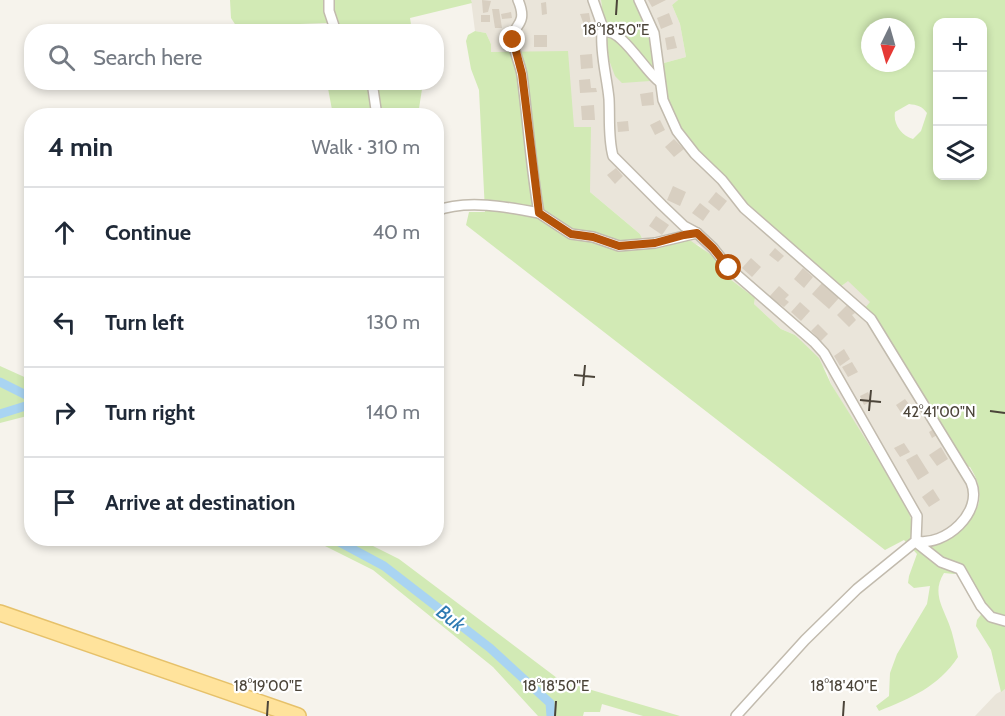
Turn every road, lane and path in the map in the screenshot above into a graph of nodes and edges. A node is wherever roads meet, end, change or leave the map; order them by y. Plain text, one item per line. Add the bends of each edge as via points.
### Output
1 (329, 0) edge
2 (518, 0) edge
3 (593, 0) edge
4 (639, 0) edge
5 (333, 24) edge
6 (604, 31) junction
7 (660, 82) junction
8 (373, 90) edge
9 (376, 108) edge
10 (444, 208) edge
11 (539, 213) junction
12 (697, 233) junction
13 (916, 541) junction
14 (0, 612) edge
15 (1005, 621) edge
16 (298, 716) edge
17 (736, 716) edge

1 - 5 street
2 - 11 street via 522,18 513,40 522,74
3 - 6 street
4 - 7 street via 654,33
6 - 7 street via 621,38
6 - 12 street via 613,156 662,206
7 - 13 street via 669,116 690,148 723,180 744,208 871,319 971,482 974,499 961,523 937,541
8 - 9 street
10 - 11 street via 464,204 506,206
11 - 12 street via 571,234 619,246
12 - 13 street via 729,268 824,353 917,516
13 - 15 street via 941,562 960,569 981,606 991,616
13 - 17 street via 857,589
14 - 16 main road

